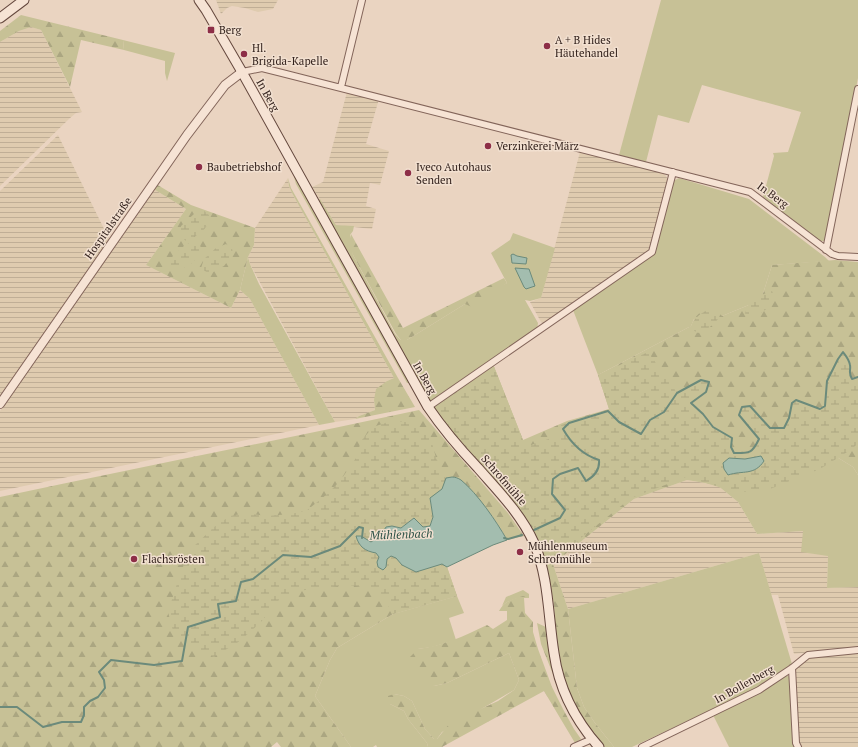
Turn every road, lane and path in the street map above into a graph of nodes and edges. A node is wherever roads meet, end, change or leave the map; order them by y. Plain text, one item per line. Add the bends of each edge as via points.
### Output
1 (24, 0) edge
2 (199, 0) edge
3 (203, 0) edge
4 (362, 0) edge
5 (206, 10) junction
6 (0, 18) edge
7 (242, 72) junction
8 (341, 87) junction
9 (858, 89) edge
10 (673, 172) junction
11 (826, 250) junction
12 (858, 257) edge
13 (0, 404) edge
14 (428, 407) junction
15 (858, 650) edge
16 (792, 668) junction
17 (592, 739) junction
18 (574, 747) edge
19 (599, 747) edge
20 (642, 747) edge
21 (798, 747) edge

1 - 6 main road
2 - 5 main road, In Berg
3 - 5 main road, In Berg
4 - 8 street
5 - 7 main road, In Berg
7 - 8 street, In Berg via 262,68
7 - 13 street, Hospitalstraße via 225,85 187,135
7 - 14 main road, In Berg
8 - 10 street, In Berg
9 - 11 street
10 - 11 street, In Berg via 750,192
10 - 14 street, In Berg via 652,252
11 - 12 street, In Berg via 838,256
14 - 17 main road, Schrofmühle via 451,438 512,506 534,543 547,590 558,677 573,712
15 - 16 street, In Bollenberg via 808,655
16 - 20 street, In Bollenberg via 759,690
16 - 21 street
17 - 18 street
17 - 19 main road, Schrofmühle

